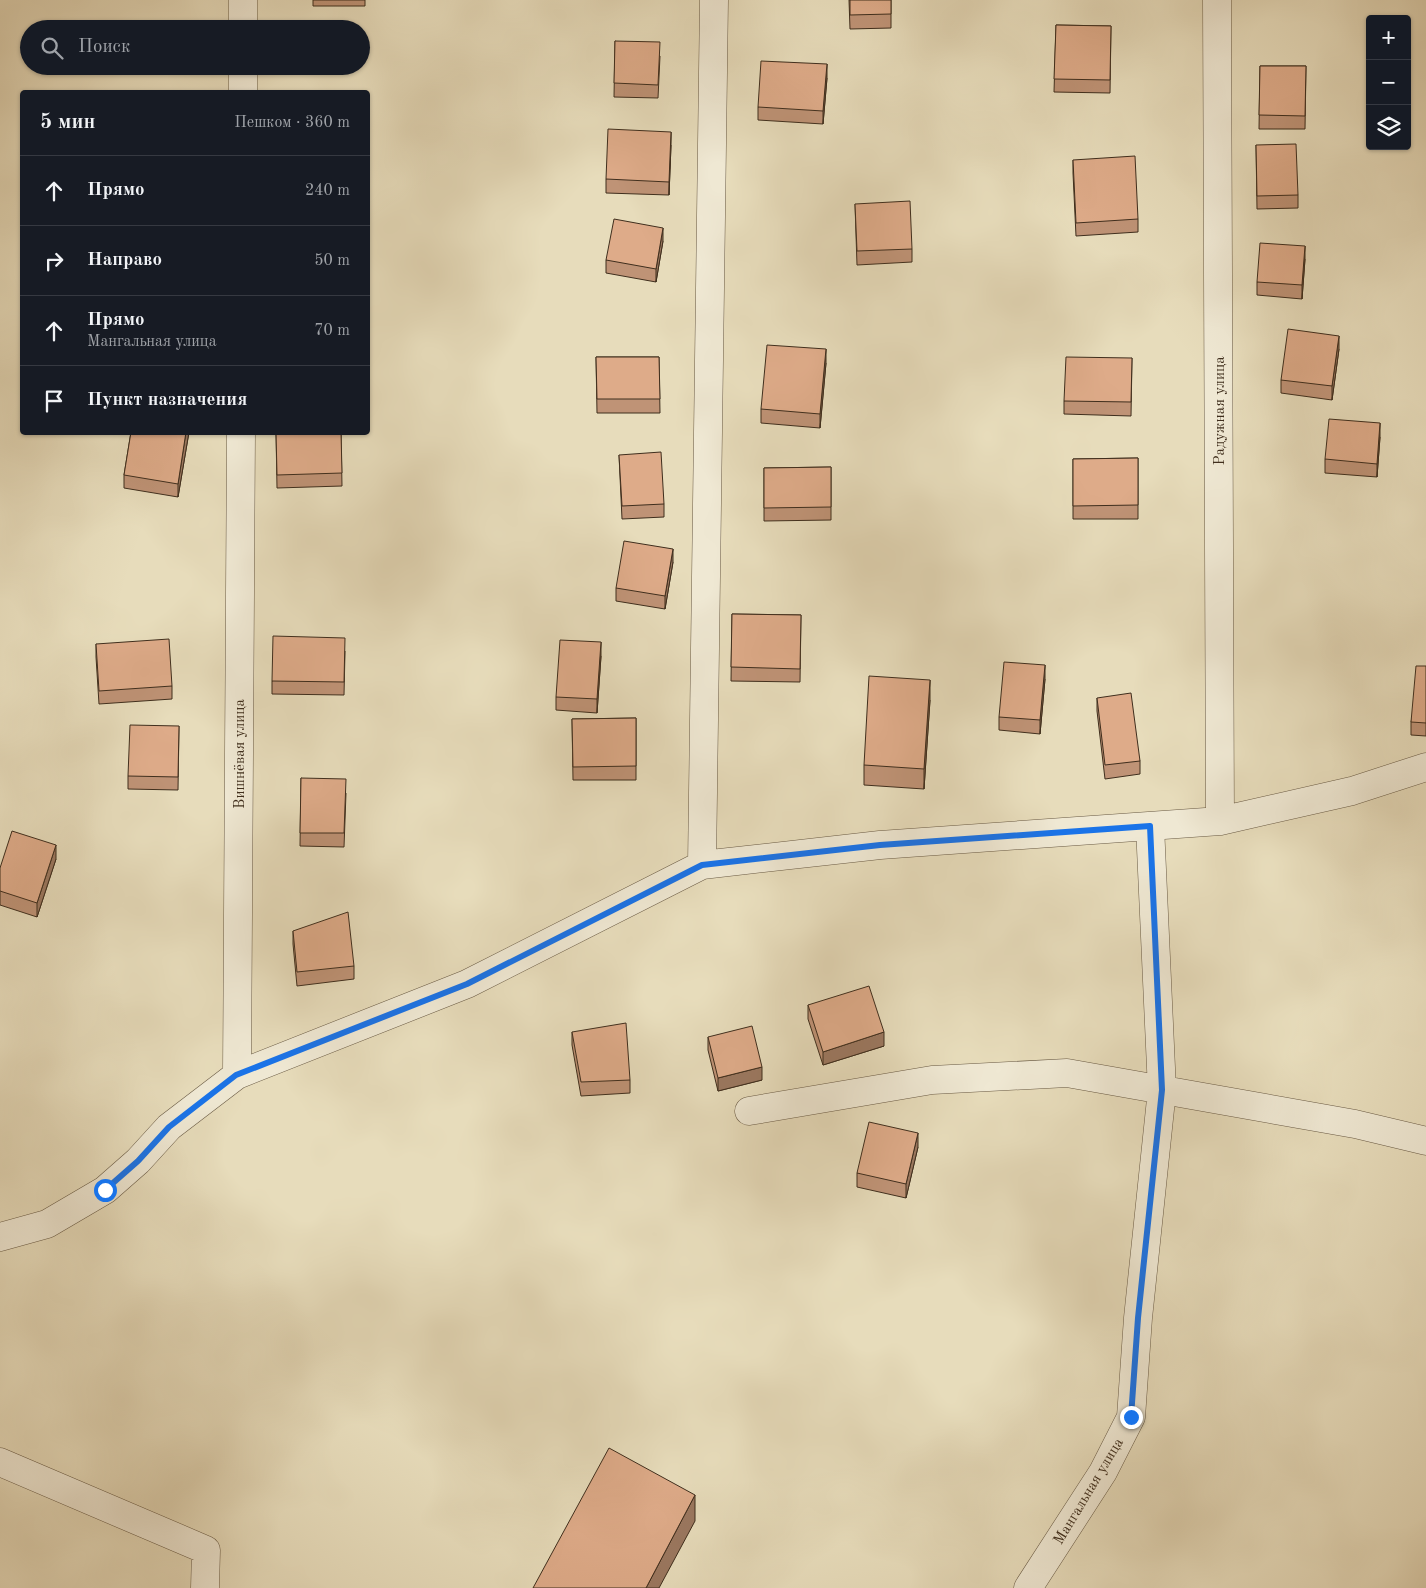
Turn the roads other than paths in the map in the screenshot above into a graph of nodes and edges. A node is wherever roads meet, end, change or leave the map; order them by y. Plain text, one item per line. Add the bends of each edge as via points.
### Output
1 (243, 0) edge
2 (714, 0) edge
3 (1217, 0) edge
4 (243, 20) edge
5 (243, 75) edge
6 (243, 90) edge
7 (241, 435) edge
8 (1426, 768) edge
9 (1220, 821) junction
10 (1150, 826) junction
11 (702, 865) junction
12 (236, 1075) junction
13 (1162, 1090) junction
14 (749, 1111) dead end
15 (1426, 1141) edge
16 (0, 1236) edge
17 (0, 1462) edge
18 (204, 1588) edge
19 (1028, 1588) edge

1 - 4 street
2 - 11 street
3 - 9 street, Радужная улица
5 - 6 street
7 - 12 street, Вишнёвая улица
8 - 9 street via 1352,791
9 - 10 street
10 - 11 street via 880,845
10 - 13 street, Мангальная улица
11 - 12 street via 467,984
12 - 16 street via 169,1127 105,1190 47,1224
13 - 14 street via 1067,1073 942,1079
13 - 15 street via 1355,1124
13 - 19 street, Мангальная улица via 1131,1417 1103,1472
17 - 18 street via 206,1550

